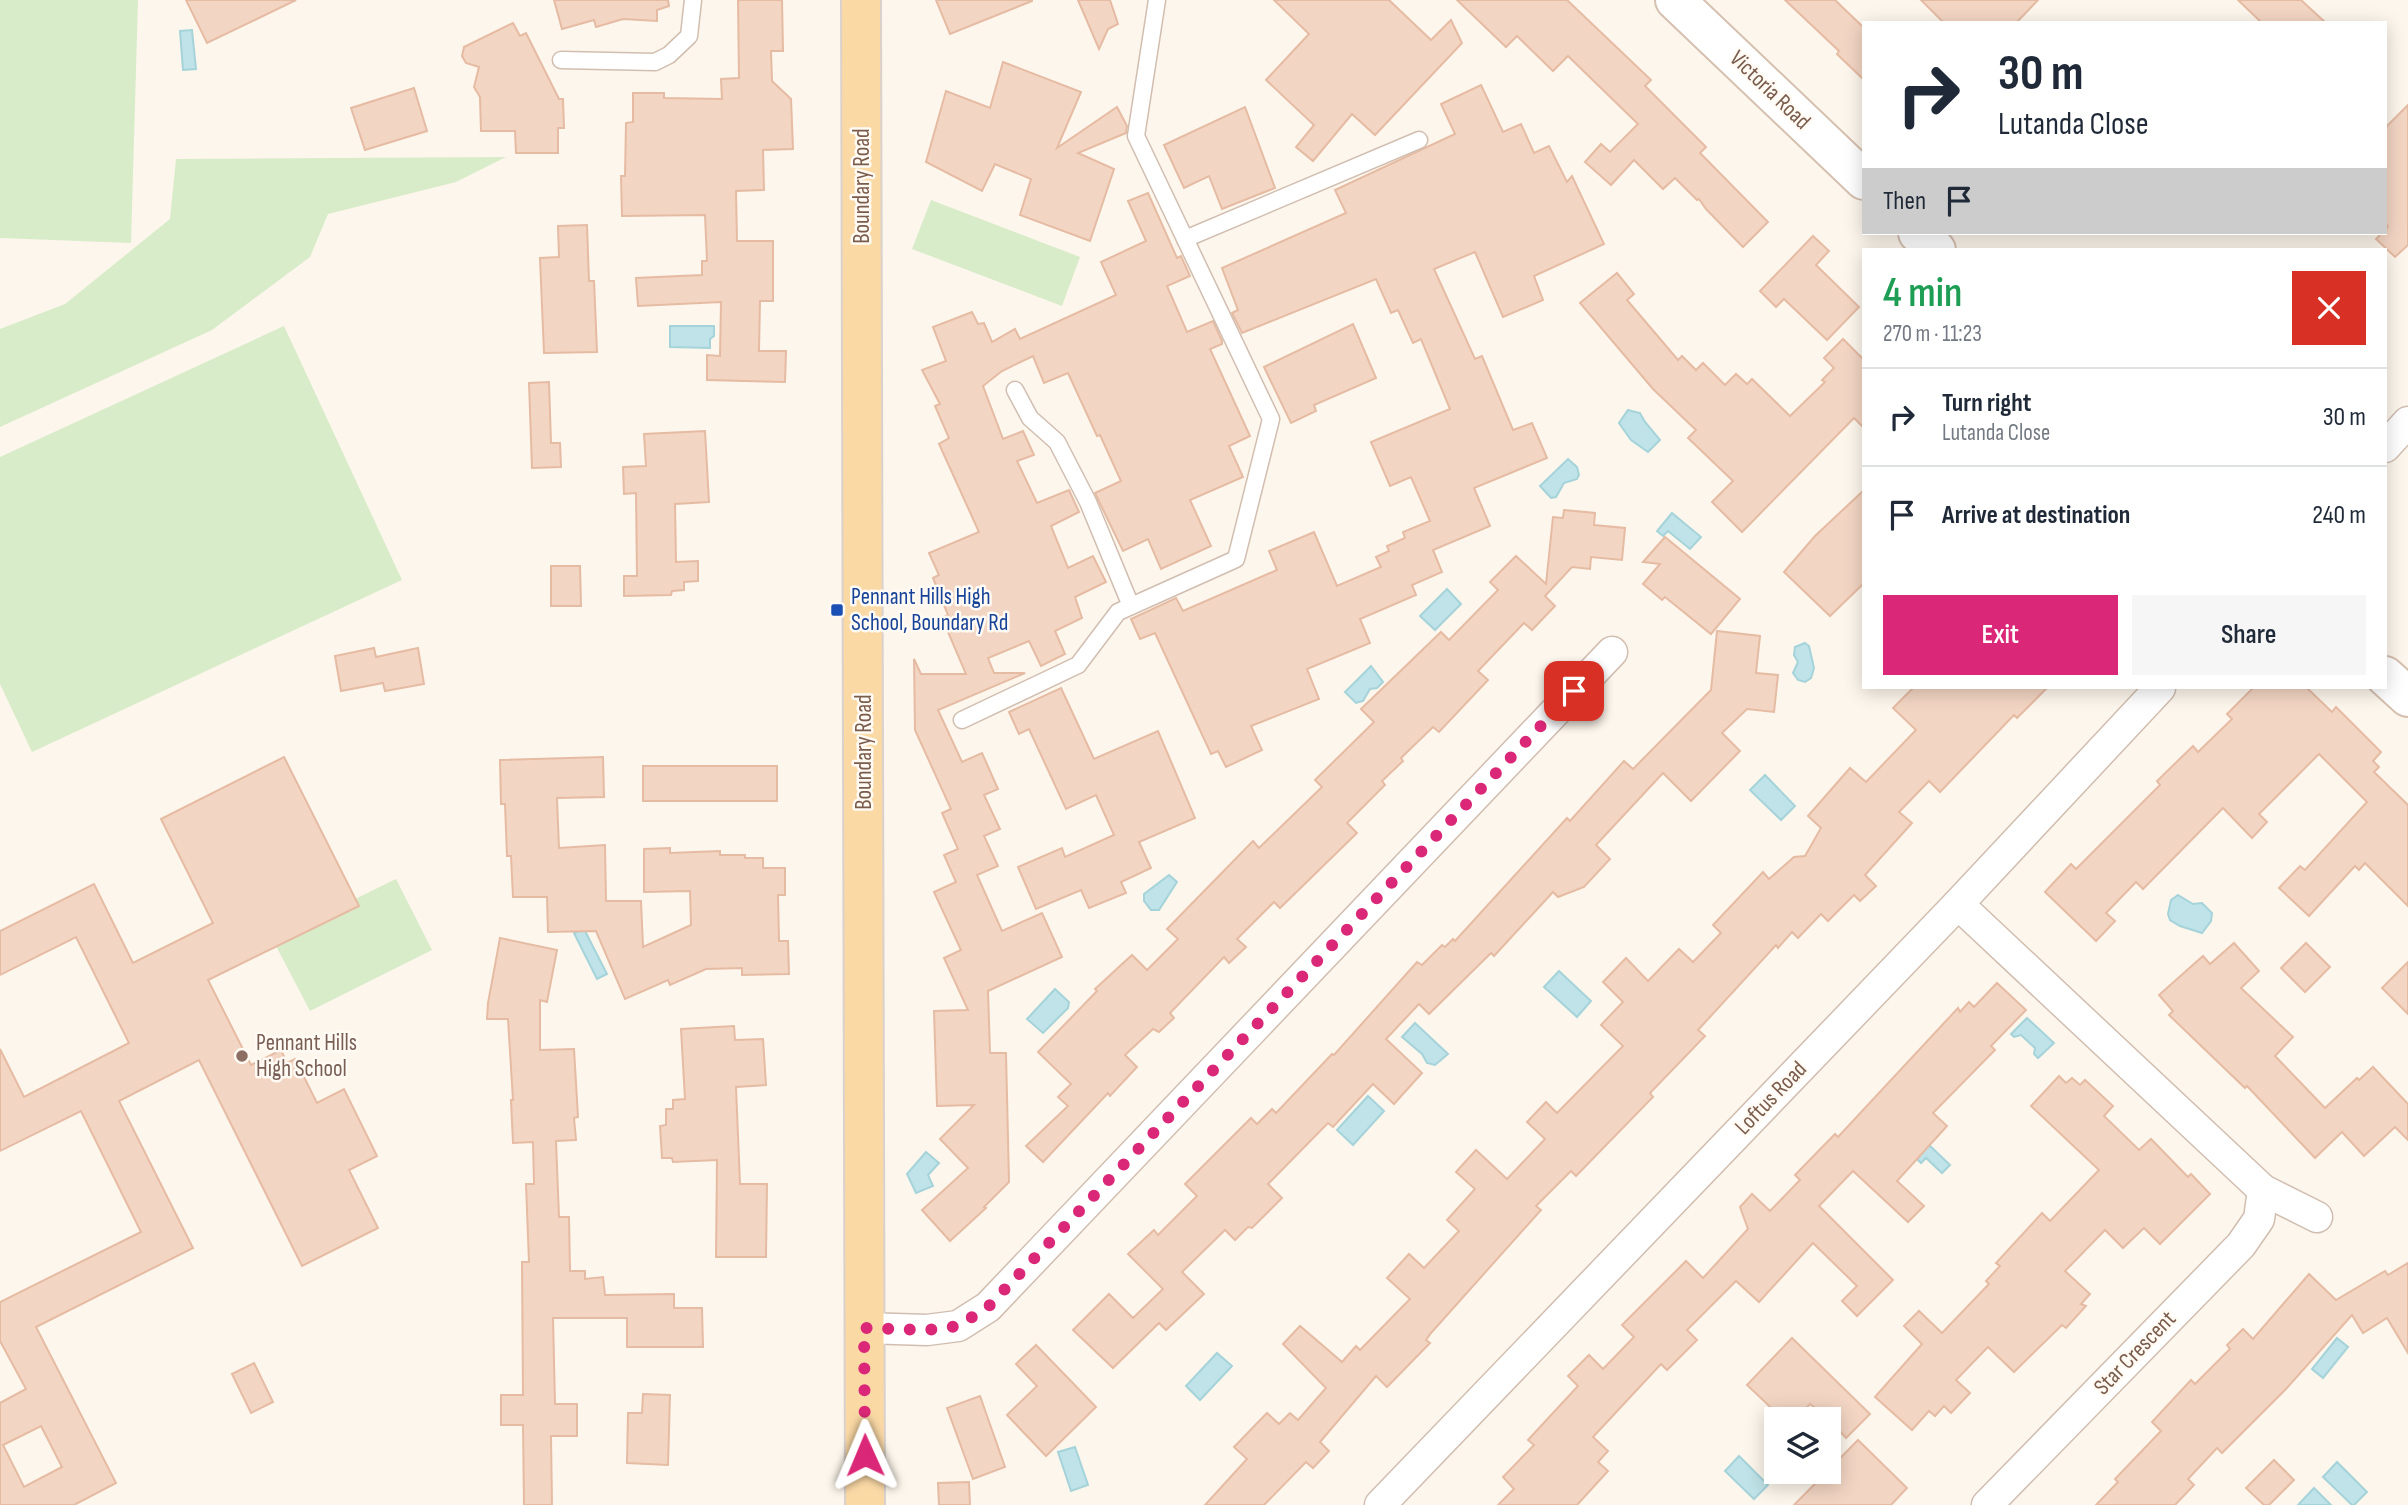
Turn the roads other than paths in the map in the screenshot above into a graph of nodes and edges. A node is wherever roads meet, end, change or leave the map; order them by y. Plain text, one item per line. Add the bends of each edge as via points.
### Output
1 (693, 0) edge
2 (860, 0) edge
3 (1157, 0) edge
4 (1675, 0) edge
5 (561, 60) dead end
6 (1419, 140) dead end
7 (1862, 178) edge
8 (1920, 235) edge
9 (1185, 239) junction
10 (1934, 248) edge
11 (1015, 390) dead end
12 (2408, 422) edge
13 (2387, 445) edge
14 (1131, 606) junction
15 (1612, 652) dead end
16 (2387, 678) edge
17 (2159, 689) edge
18 (2408, 698) edge
19 (962, 720) dead end
20 (1958, 904) junction
21 (2263, 1190) junction
22 (2317, 1217) dead end
23 (864, 1328) junction
24 (865, 1505) edge
25 (1380, 1505) edge
26 (1987, 1505) edge

1 - 5 lane via 689,36 670,55 655,62
2 - 23 main road, Boundary Road
3 - 9 lane via 1136,136
4 - 7 street, Victoria Road
6 - 9 lane
8 - 10 street
9 - 14 lane via 1271,419 1236,559
11 - 14 lane via 1030,418 1057,442 1088,502
12 - 13 street
14 - 19 lane via 1118,612 1077,666
15 - 23 street via 988,1307 958,1326
16 - 18 street
17 - 20 street, Loftus Road
20 - 21 street
20 - 25 street, Loftus Road
21 - 22 street
21 - 26 street, Star Crescent via 2259,1219 2241,1245
23 - 24 main road, Boundary Road

